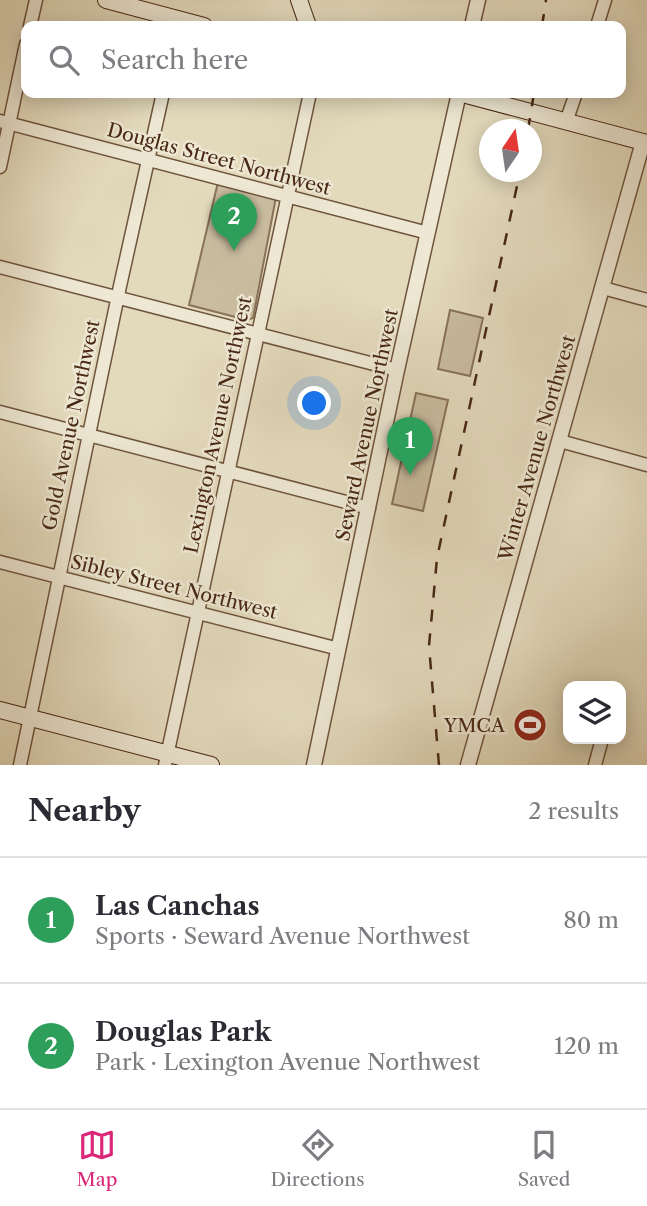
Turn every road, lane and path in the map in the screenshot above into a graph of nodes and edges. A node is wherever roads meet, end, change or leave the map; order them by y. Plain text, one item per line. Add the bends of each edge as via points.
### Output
1 (36, 0) edge
2 (106, 0) edge
3 (299, 0) edge
4 (478, 0) edge
5 (605, 0) edge
6 (128, 3) edge
7 (31, 21) edge
8 (173, 21) edge
9 (306, 21) edge
10 (473, 21) edge
11 (599, 21) edge
12 (21, 63) edge
13 (162, 98) edge
14 (309, 98) edge
15 (458, 98) edge
16 (478, 98) edge
17 (574, 98) edge
18 (566, 121) junction
19 (5, 122) edge
20 (645, 143) edge
21 (148, 161) junction
22 (0, 167) edge
23 (287, 198) junction
24 (428, 233) junction
25 (0, 267) edge
26 (603, 288) junction
27 (117, 298) junction
28 (647, 300) edge
29 (257, 334) junction
30 (397, 370) junction
31 (0, 412) edge
32 (89, 435) junction
33 (560, 441) junction
34 (647, 465) edge
35 (228, 470) junction
36 (369, 508) junction
37 (0, 562) edge
38 (59, 578) junction
39 (198, 614) junction
40 (339, 649) junction
41 (0, 710) edge
42 (31, 718) junction
43 (601, 744) edge
44 (166, 760) edge
45 (20, 765) edge
46 (211, 765) edge
47 (314, 765) edge
48 (468, 765) edge
49 (595, 765) edge

1 - 7 street
2 - 6 main road
3 - 9 main road
4 - 10 street
5 - 11 street
6 - 8 main road
12 - 19 street
13 - 21 street, Gold Avenue Northwest
14 - 23 street, Lexington Avenue Northwest
15 - 24 street, Seward Avenue Northwest
16 - 18 main road
17 - 18 street
18 - 20 main road
19 - 21 street, Douglas Street Northwest
19 - 22 street
20 - 26 street, Winter Avenue Northwest
21 - 23 street, Douglas Street Northwest
21 - 27 street, Gold Avenue Northwest
23 - 24 street, Douglas Street Northwest
23 - 29 street, Lexington Avenue Northwest
24 - 30 street, Seward Avenue Northwest
25 - 27 street
26 - 28 street
26 - 33 street, Winter Avenue Northwest
27 - 29 street
27 - 32 street, Gold Avenue Northwest
29 - 30 street
29 - 35 street, Lexington Avenue Northwest
30 - 36 street, Seward Avenue Northwest
31 - 32 street
32 - 35 street
32 - 38 street, Gold Avenue Northwest
33 - 34 street
33 - 48 street, Winter Avenue Northwest
35 - 36 street
35 - 39 street, Lexington Avenue Northwest
36 - 40 street, Seward Avenue Northwest
37 - 38 street, Sibley Street Northwest
38 - 39 street, Sibley Street Northwest
38 - 42 street, Gold Avenue Northwest
39 - 40 street, Sibley Street Northwest
39 - 44 street, Lexington Avenue Northwest
40 - 47 street, Seward Avenue Northwest
41 - 42 main road
42 - 44 main road
42 - 45 street, Gold Avenue Northwest
43 - 49 street
44 - 46 main road

